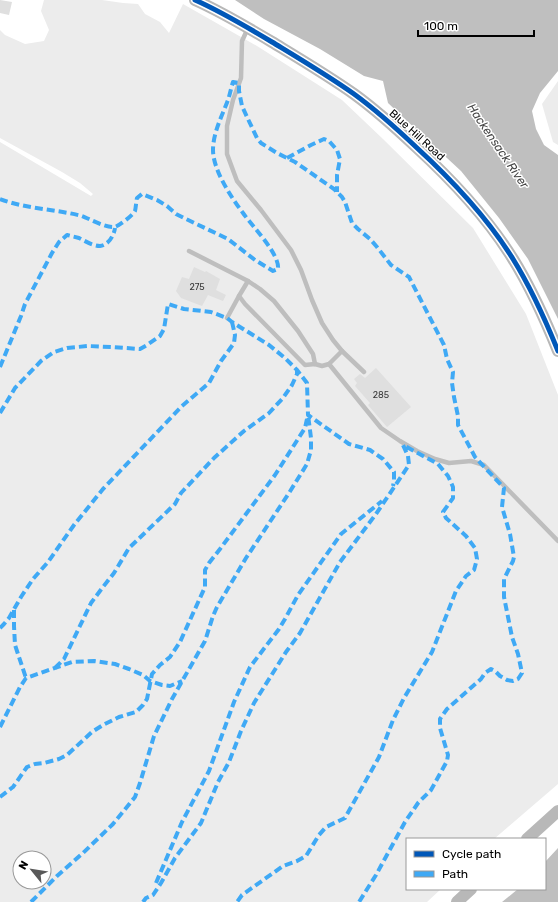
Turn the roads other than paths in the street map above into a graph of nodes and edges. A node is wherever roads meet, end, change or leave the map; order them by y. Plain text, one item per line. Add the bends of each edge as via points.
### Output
1 (195, 0) edge
2 (248, 28) junction
3 (189, 251) dead end
4 (248, 281) junction
5 (239, 296) junction
6 (227, 318) dead end
7 (342, 351) junction
8 (558, 351) edge
9 (315, 364) junction
10 (329, 364) junction
11 (364, 372) dead end
12 (558, 541) edge
13 (558, 811) edge
14 (528, 838) edge
15 (470, 890) edge
16 (457, 902) edge

1 - 2 street, Blue Hill Road
2 - 7 lane via 242,41 241,78 227,126 227,154 237,181 290,250 301,270 322,323
2 - 8 street, Blue Hill Road via 354,94 393,125 436,166 469,201 512,258 533,294
3 - 4 lane
4 - 5 lane
4 - 9 lane via 274,301 314,354
5 - 6 lane
5 - 9 lane via 304,365
7 - 10 lane
7 - 11 lane
9 - 10 lane
10 - 12 lane via 381,428 417,451 435,459 449,462 471,461 484,465
13 - 14 street
15 - 16 street

